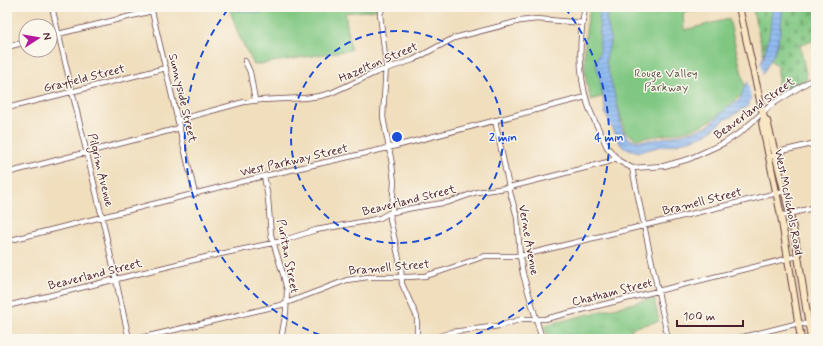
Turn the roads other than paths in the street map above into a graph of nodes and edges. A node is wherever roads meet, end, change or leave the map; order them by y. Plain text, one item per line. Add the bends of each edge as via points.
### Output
1 (52, 7) edge
2 (384, 7) edge
3 (585, 7) edge
4 (739, 7) edge
5 (151, 9) edge
6 (54, 18) edge
7 (583, 23) junction
8 (58, 34) joint
9 (18, 44) edge
10 (7, 47) edge
11 (245, 61) dead end
12 (166, 68) junction
13 (386, 70) junction
14 (816, 77) edge
15 (72, 92) junction
16 (586, 97) junction
17 (255, 100) junction
18 (7, 108) edge
19 (762, 112) junction
20 (178, 120) junction
21 (495, 120) junction
22 (180, 128) junction
23 (816, 143) edge
24 (389, 147) junction
25 (86, 152) junction
26 (772, 156) junction
27 (616, 158) junction
28 (632, 168) junction
29 (7, 173) edge
30 (264, 176) junction
31 (509, 187) junction
32 (785, 190) junction
33 (776, 193) junction
34 (195, 194) junction
35 (816, 207) edge
36 (391, 213) junction
37 (790, 214) junction
38 (781, 216) junction
39 (102, 217) junction
40 (644, 226) junction
41 (7, 241) edge
42 (273, 243) junction
43 (520, 256) junction
44 (798, 256) junction
45 (788, 258) junction
46 (402, 277) junction
47 (116, 279) junction
48 (658, 290) junction
49 (287, 304) junction
50 (7, 306) edge
51 (537, 319) junction
52 (799, 323) junction
53 (809, 325) junction
54 (816, 332) edge
55 (129, 339) edge
56 (136, 339) edge
57 (281, 339) edge
58 (417, 339) edge
59 (431, 339) edge
60 (542, 339) edge
61 (668, 339) edge
62 (736, 339) edge
63 (801, 339) edge
64 (811, 339) edge

1 - 6 street, Pilgrim Avenue
2 - 13 street via 380,14
3 - 7 street
4 - 19 main road, West McNichols Road
5 - 8 street
5 - 12 street, Sunnyside Street
7 - 13 street, Hazelton Street via 537,19 520,21 454,38 413,60
7 - 16 street via 581,56
8 - 15 street, Pilgrim Avenue
9 - 10 street
11 - 17 street via 250,72
12 - 15 street, Grayfield Street
12 - 20 street, Sunnyside Street
13 - 17 street, Hazelton Street via 320,96
13 - 24 street via 383,117
14 - 19 street, Beaverland Street
15 - 18 street, Grayfield Street
15 - 25 street, Pilgrim Avenue
16 - 21 street, West Parkway Street
16 - 27 street via 607,147
17 - 20 street, Hazelton Street
19 - 26 main road, West McNichols Road via 762,123
19 - 28 street, Beaverland Street via 741,132 713,150 670,164
20 - 22 street, Sunnyside Street
21 - 24 street, West Parkway Street
21 - 31 street, Verne Avenue
22 - 25 street
22 - 34 street, Sunnyside Street
23 - 26 street
24 - 30 street, West Parkway Street
24 - 36 street via 394,182
25 - 29 street
25 - 39 street, Pilgrim Avenue
26 - 32 main road, West McNichols Road
26 - 33 main road, West McNichols Road
27 - 28 street
27 - 31 street, Beaverland Street
28 - 40 street
30 - 34 street, West Parkway Street
30 - 42 street, Puritan Street
31 - 36 street, Beaverland Street
31 - 43 street, Verne Avenue via 517,217
32 - 33 street, Bramell Street
32 - 37 main road, West McNichols Road
33 - 38 main road, West McNichols Road
33 - 40 street, Bramell Street
34 - 39 street, West Parkway Street
35 - 37 street
36 - 42 street, Beaverland Street via 367,222 316,230
36 - 46 street via 390,219
37 - 38 street
37 - 44 main road, West McNichols Road
38 - 45 main road, West McNichols Road
39 - 41 street, West Parkway Street
39 - 47 street, Pilgrim Avenue
40 - 43 street, Bramell Street
40 - 48 street
42 - 47 street, Beaverland Street
42 - 49 street, Puritan Street via 285,280
43 - 46 street, Bramell Street via 485,256 425,276
43 - 51 street, Verne Avenue
44 - 45 street, Chatham Street
44 - 53 main road, West McNichols Road
45 - 48 street, Chatham Street
45 - 52 main road, West McNichols Road
46 - 49 street, Bramell Street via 348,280
46 - 58 street via 402,284 417,317
47 - 50 street, Beaverland Street
47 - 55 street, Pilgrim Avenue
48 - 51 street, Chatham Street
48 - 61 street
49 - 56 street, Bramell Street
49 - 57 street, Puritan Street
51 - 59 street, Chatham Street via 529,318 499,326 452,332
51 - 60 street, Verne Avenue
52 - 53 street
52 - 62 street
52 - 63 main road, West McNichols Road
53 - 54 street
53 - 64 main road, West McNichols Road

